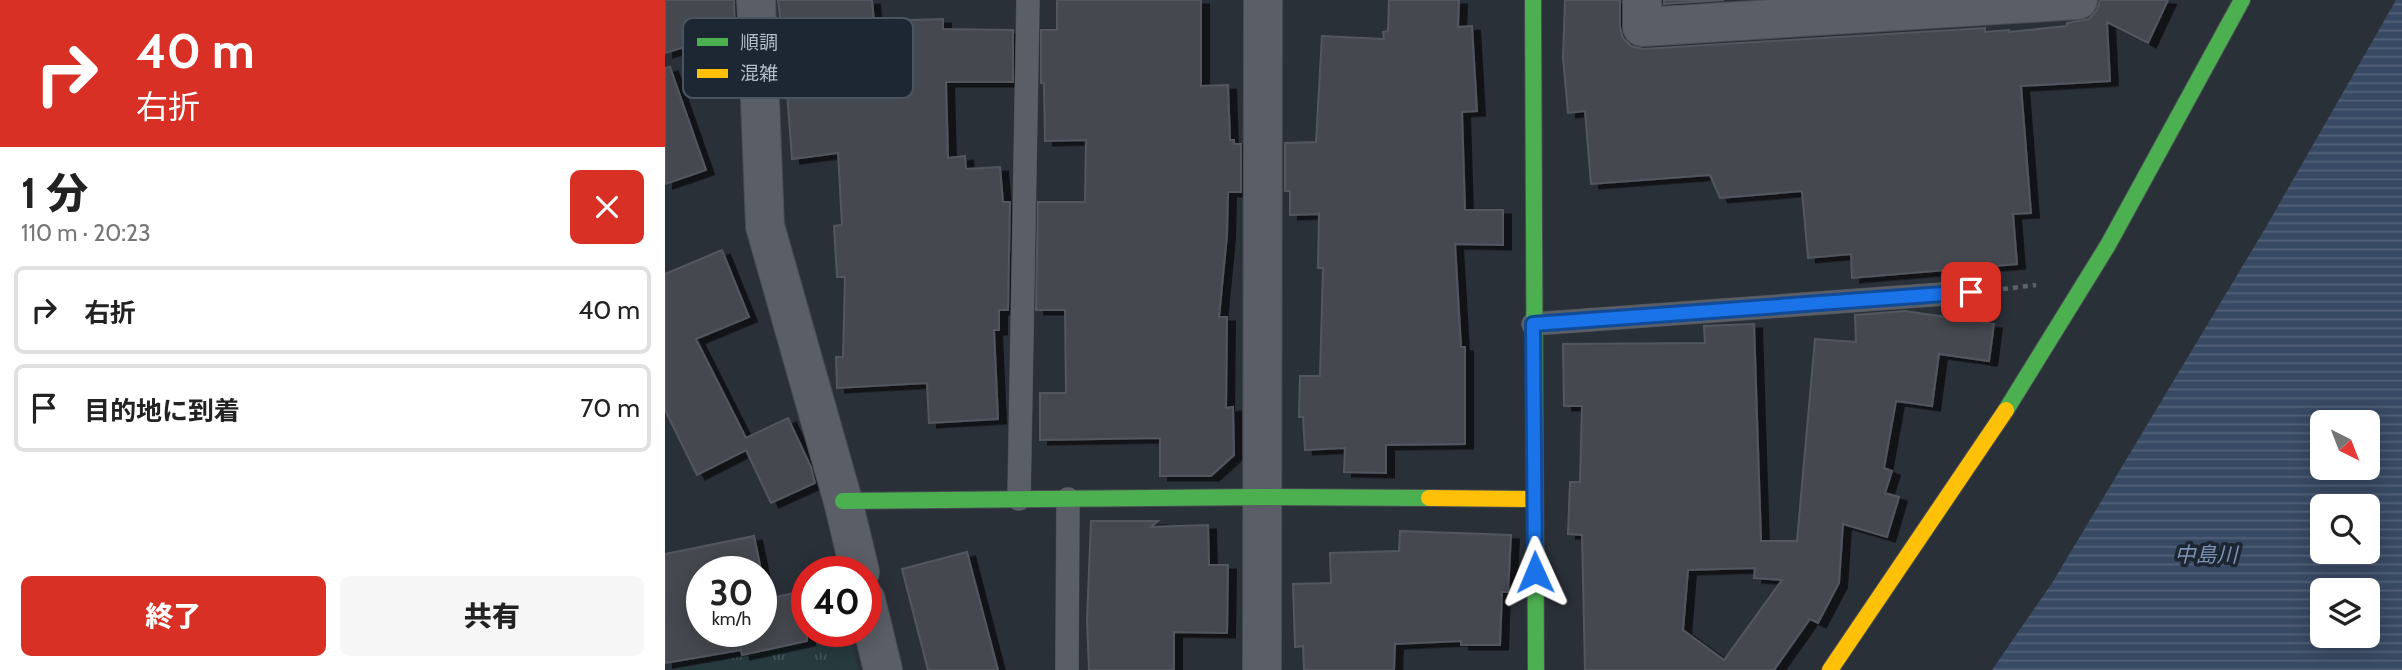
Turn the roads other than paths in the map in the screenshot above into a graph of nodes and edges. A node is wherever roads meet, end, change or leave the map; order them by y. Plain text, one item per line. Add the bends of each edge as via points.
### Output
1 (755, 0) edge
2 (1028, 0) edge
3 (1263, 0) edge
4 (1533, 0) edge
5 (1642, 0) edge
6 (2078, 0) edge
7 (2242, 0) edge
8 (1929, 4) edge
9 (756, 18) edge
10 (759, 98) edge
11 (1971, 292) road end
12 (1533, 324) junction
13 (1262, 497) junction
14 (1019, 499) junction
15 (1068, 499) junction
16 (1534, 499) junction
17 (843, 501) junction
18 (856, 556) edge
19 (877, 647) edge
20 (883, 670) edge
21 (1067, 670) edge
22 (1262, 670) edge
23 (1536, 670) edge
24 (1831, 670) edge

1 - 9 street
2 - 14 lane
3 - 13 street
4 - 12 street
5 - 8 street via 1642,27
6 - 8 street
7 - 24 street via 2061,324 1931,526
10 - 17 street via 765,226
11 - 12 lane
12 - 16 street
13 - 15 street
13 - 16 street
13 - 22 street
14 - 15 street
14 - 17 street
15 - 21 lane
16 - 23 street
17 - 18 street
19 - 20 street

